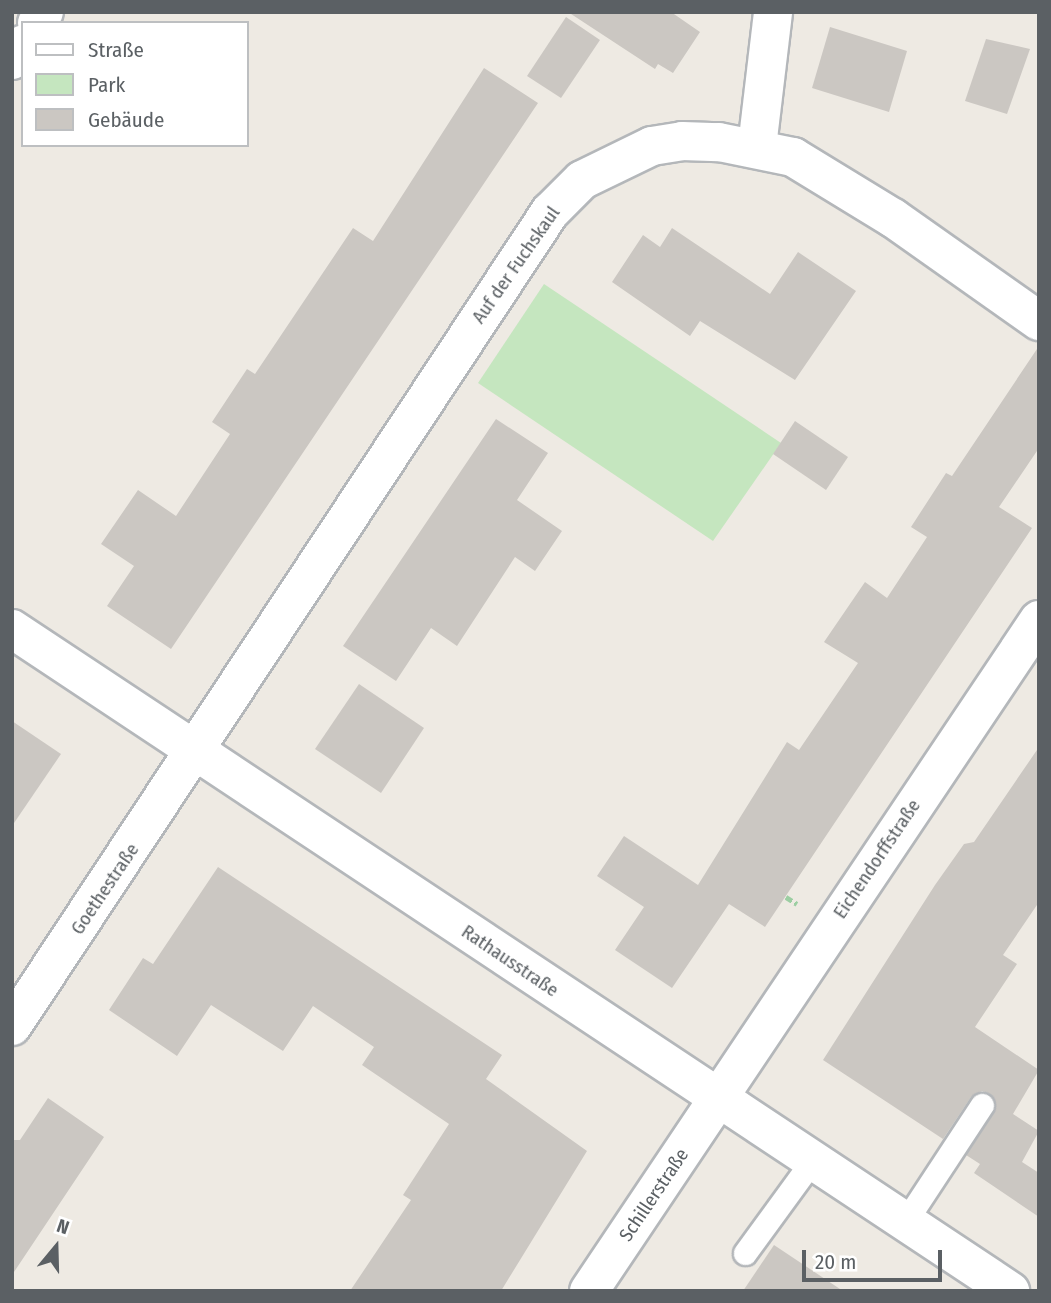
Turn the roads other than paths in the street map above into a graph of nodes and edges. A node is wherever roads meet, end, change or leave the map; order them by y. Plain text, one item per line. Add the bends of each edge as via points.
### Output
1 (773, 12) edge
2 (757, 147) junction
3 (1039, 321) edge
4 (1039, 620) edge
5 (12, 629) edge
6 (193, 750) junction
7 (12, 1027) edge
8 (719, 1099) junction
9 (982, 1105) dead end
10 (812, 1161) junction
11 (905, 1222) junction
12 (745, 1253) dead end
13 (589, 1291) edge
14 (1010, 1291) edge

1 - 2 street
2 - 3 street, Auf der Fuchskaul via 793,156 819,171
2 - 6 street, Auf der Fuchskaul via 707,142 652,146 582,180 550,212
4 - 8 street, Eichendorffstraße
5 - 6 street, Rathausstraße
6 - 7 street, Goethestraße via 179,779
6 - 8 street, Rathausstraße
8 - 10 street, Rathausstraße
8 - 13 street, Schillerstraße
9 - 11 lane
10 - 11 street, Rathausstraße
10 - 12 lane
11 - 14 street, Rathausstraße

